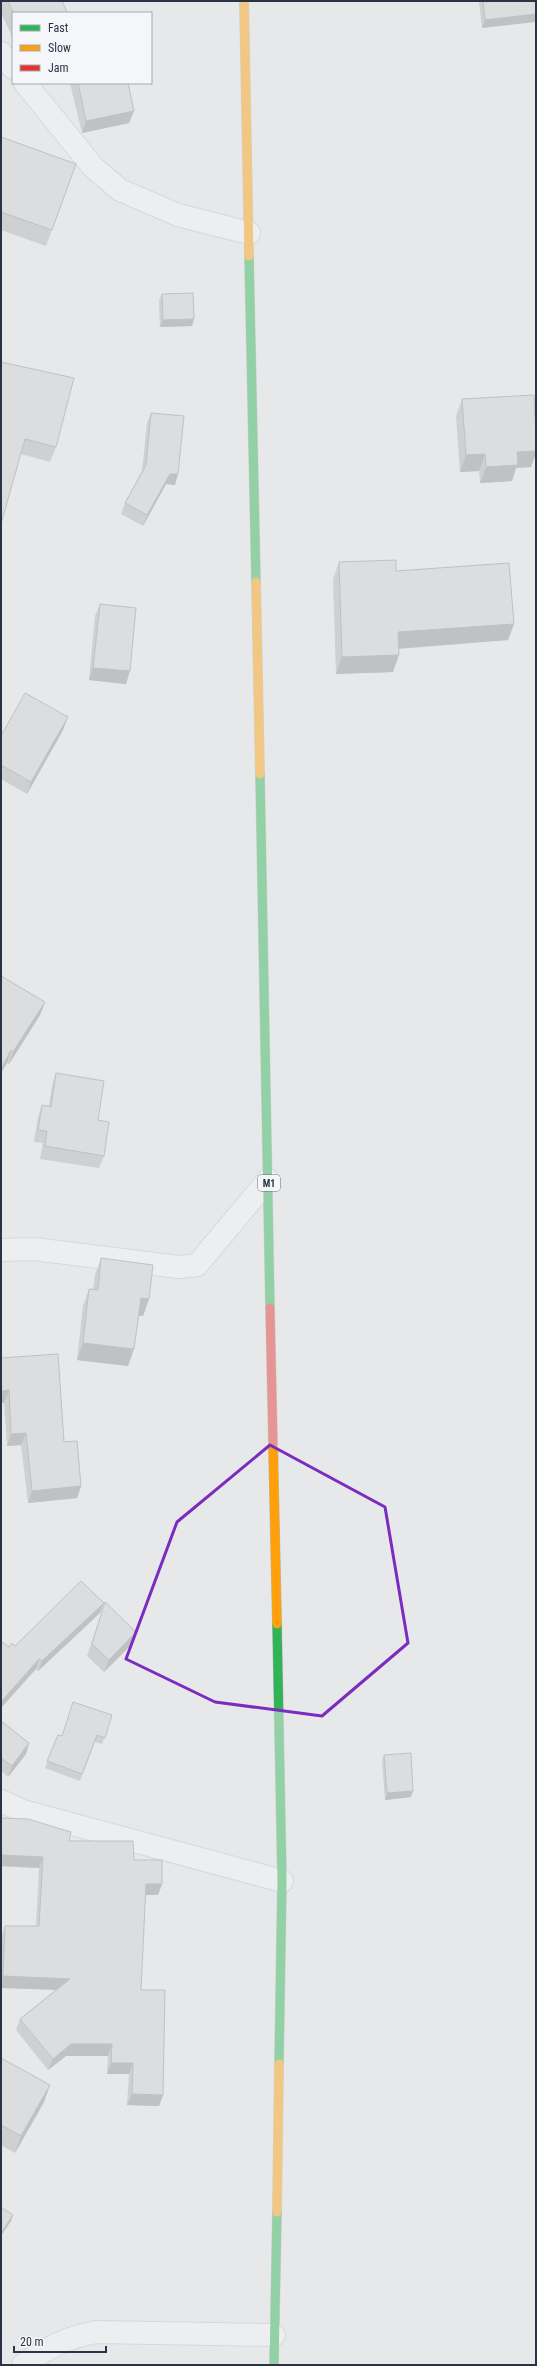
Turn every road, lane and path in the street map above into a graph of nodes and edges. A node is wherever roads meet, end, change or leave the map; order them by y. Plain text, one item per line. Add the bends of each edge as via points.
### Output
1 (244, 1) edge
2 (1, 53) edge
3 (12, 67) edge
4 (26, 84) edge
5 (249, 233) junction
6 (268, 1180) junction
7 (1, 1250) edge
8 (1, 1801) edge
9 (282, 1881) junction
10 (274, 2335) junction
11 (23, 2365) edge
12 (274, 2365) edge

1 - 5 highway, M1
2 - 3 street
4 - 5 street via 93,167 120,190 178,215
5 - 6 highway, M1
6 - 7 street via 197,1265 179,1267 34,1249
6 - 9 highway, M1
8 - 9 street via 23,1811
9 - 10 highway, M1
10 - 11 street via 96,2332 70,2337
10 - 12 highway, M1

